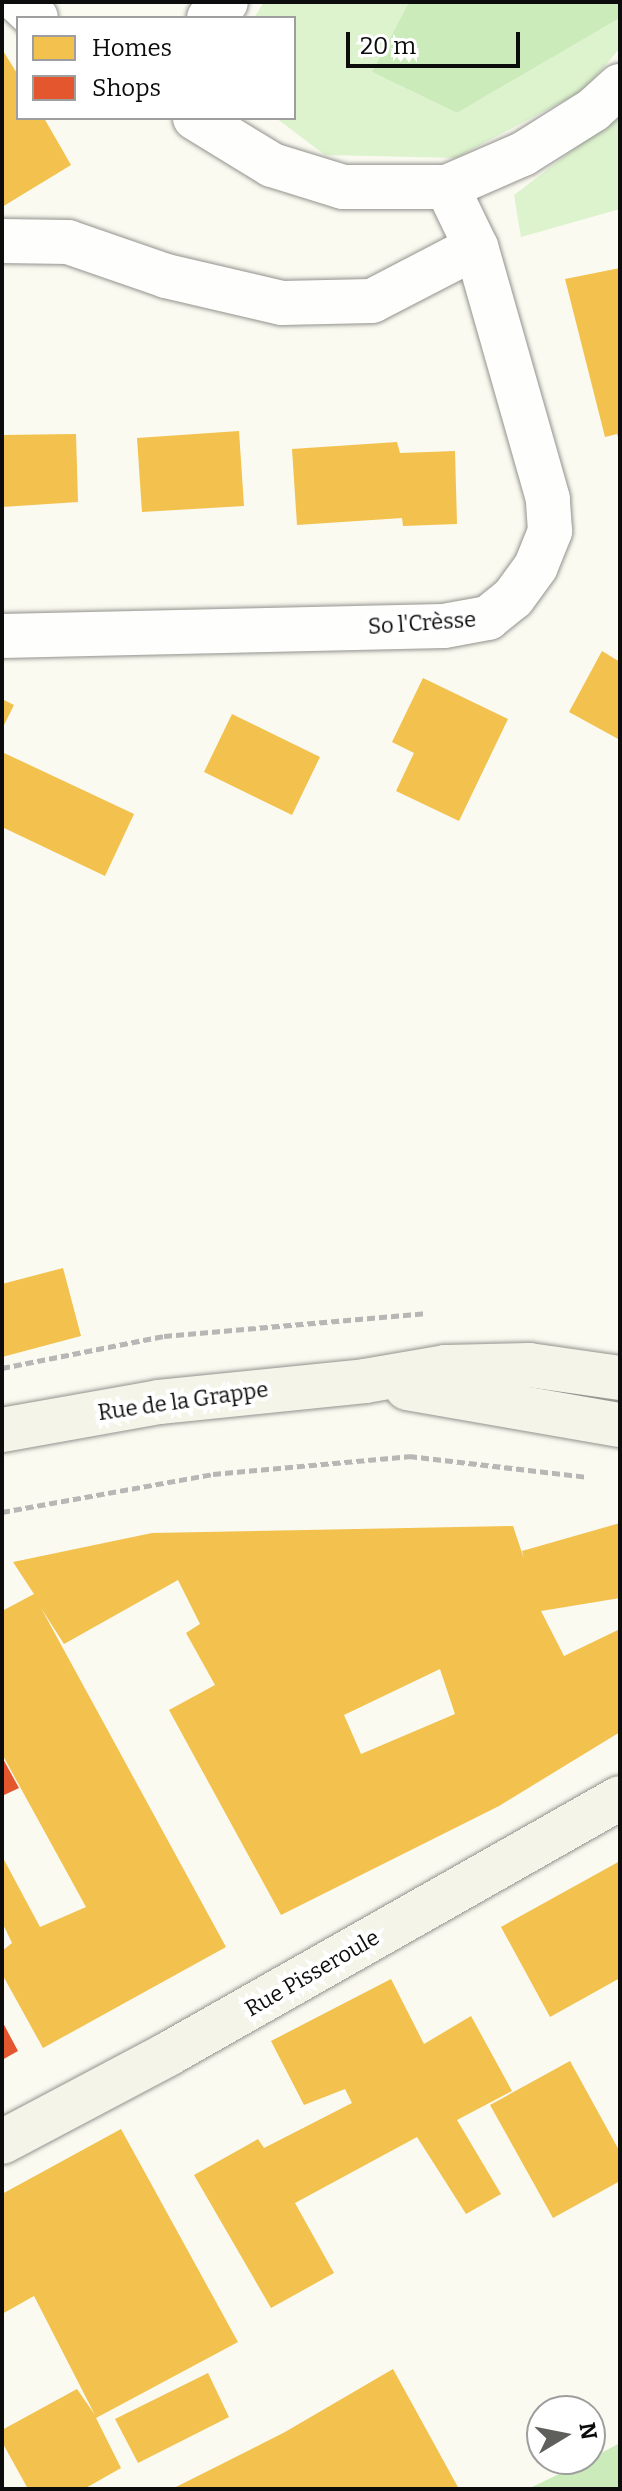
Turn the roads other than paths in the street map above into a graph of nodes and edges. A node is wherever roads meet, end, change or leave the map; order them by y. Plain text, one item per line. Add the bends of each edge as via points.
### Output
1 (19, 2) edge
2 (226, 2) edge
3 (34, 16) edge
4 (211, 16) edge
5 (620, 86) edge
6 (198, 120) edge
7 (447, 187) junction
8 (2, 241) edge
9 (476, 247) junction
10 (2, 636) edge
11 (620, 1378) edge
12 (365, 1381) junction
13 (620, 1425) edge
14 (2, 1430) edge
15 (620, 1798) edge
16 (2, 2142) edge

1 - 3 street
2 - 4 street
5 - 7 street via 593,110 523,154
6 - 7 street via 272,165 343,187
7 - 9 street, So l'Crèsse
8 - 9 street via 68,242 166,276 282,303 372,301
9 - 10 street, So l'Crèsse via 548,499 550,531 536,566 513,598 488,618 444,626
11 - 12 main road, Rue de la Grappe via 529,1365 445,1367
12 - 13 main road, Rue de la Grappe
12 - 14 main road, Rue de la Grappe via 159,1402
15 - 16 main road, Rue Pisseroule

